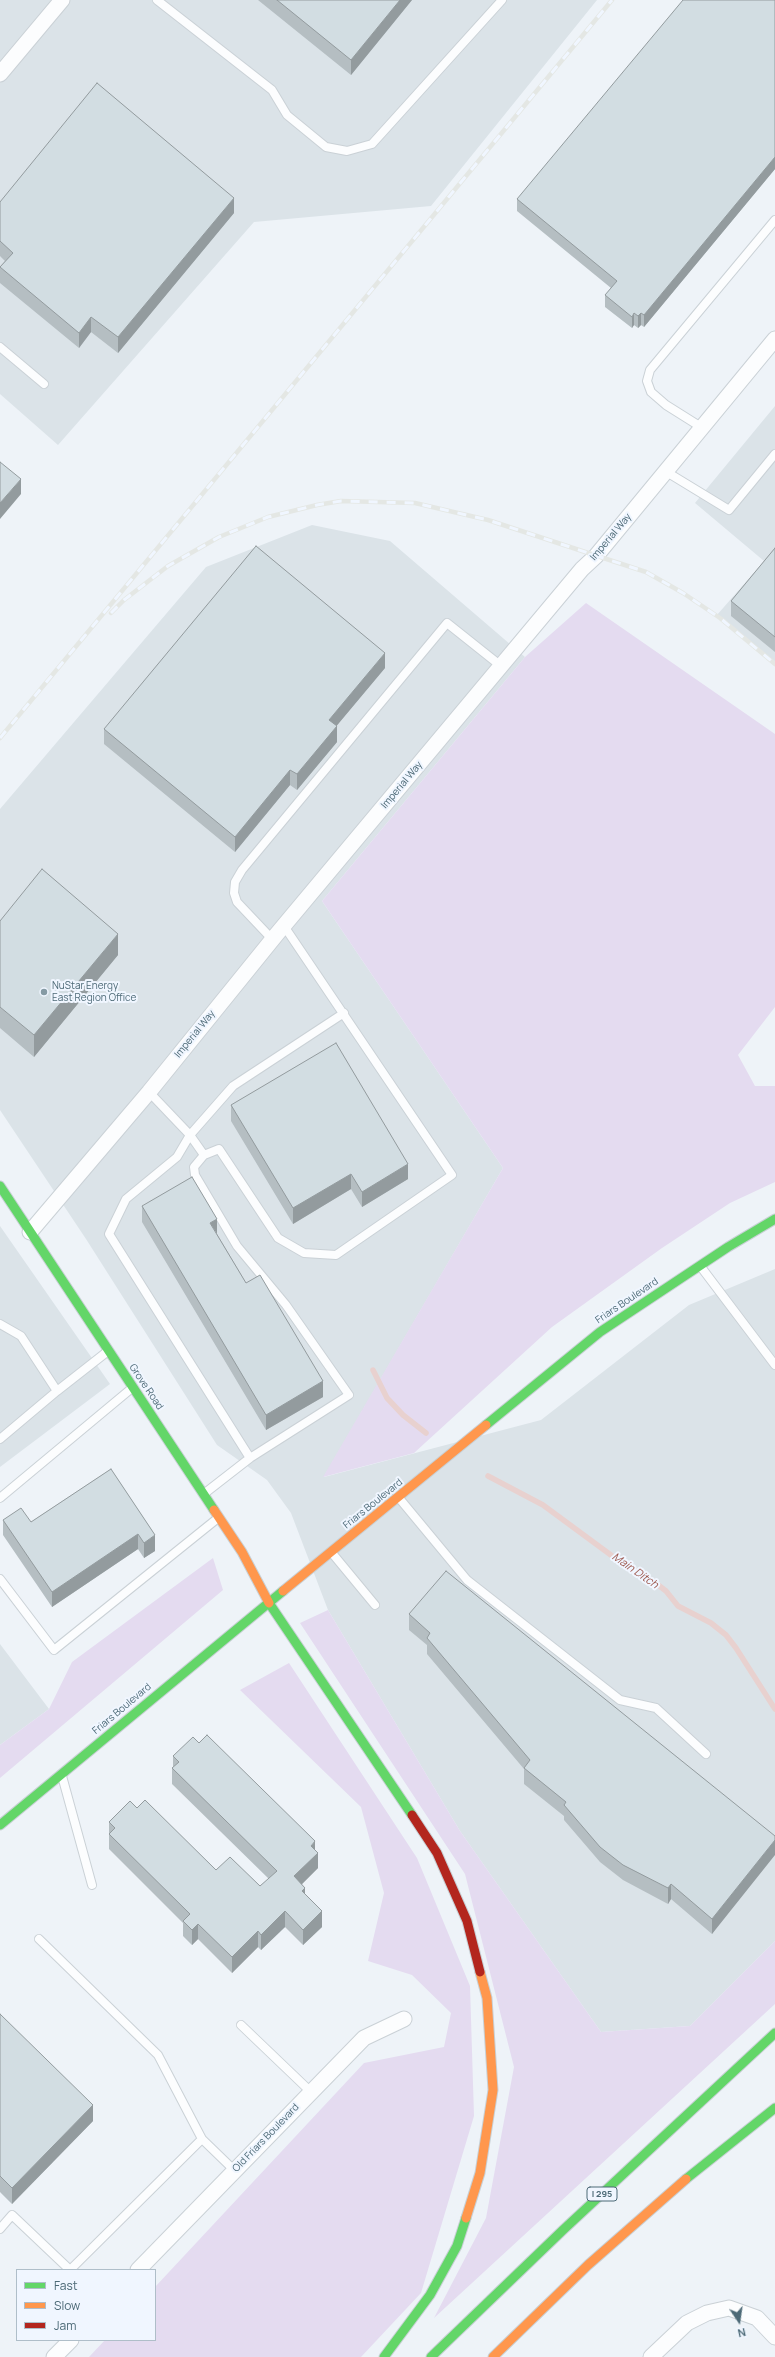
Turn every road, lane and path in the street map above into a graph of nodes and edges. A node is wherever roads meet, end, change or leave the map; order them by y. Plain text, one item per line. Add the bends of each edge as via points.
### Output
1 (62, 0) edge
2 (157, 0) edge
3 (502, 0) edge
4 (0, 74) edge
5 (775, 220) edge
6 (775, 339) edge
7 (0, 348) edge
8 (44, 384) dead end
9 (701, 427) junction
10 (775, 454) edge
11 (665, 471) junction
12 (501, 666) junction
13 (284, 926) junction
14 (272, 939) junction
15 (344, 1014) junction
16 (149, 1092) junction
17 (190, 1135) junction
18 (204, 1155) junction
19 (0, 1186) edge
20 (775, 1219) edge
21 (30, 1232) junction
22 (700, 1265) junction
23 (0, 1324) edge
24 (109, 1350) junction
25 (775, 1365) edge
26 (133, 1387) junction
27 (57, 1391) junction
28 (0, 1438) edge
29 (250, 1458) junction
30 (204, 1494) junction
31 (0, 1498) edge
32 (398, 1498) junction
33 (219, 1517) junction
34 (331, 1552) junction
35 (0, 1579) edge
36 (269, 1603) junction
37 (375, 1605) dead end
38 (706, 1754) dead end
39 (61, 1774) junction
40 (0, 1825) edge
41 (92, 1885) dead end
42 (39, 1939) dead end
43 (404, 2019) dead end
44 (241, 2025) dead end
45 (775, 2033) edge
46 (311, 2092) junction
47 (774, 2109) edge
48 (202, 2139) junction
49 (234, 2170) junction
50 (0, 2228) edge
51 (69, 2269) edge
52 (71, 2269) edge
53 (139, 2269) edge
54 (775, 2337) edge
55 (70, 2341) edge
56 (54, 2357) edge
57 (384, 2357) edge
58 (431, 2357) edge
59 (493, 2357) edge
60 (651, 2357) edge

1 - 4 street
2 - 3 lane via 272,90 287,115 326,147 347,151 372,144
5 - 9 lane via 650,370 647,381 651,392 666,405
6 - 9 street, Imperial Way
7 - 8 lane
9 - 11 street, Imperial Way
10 - 11 lane via 729,510
11 - 12 street, Imperial Way
12 - 13 street, Imperial Way
12 - 14 lane via 447,623 242,870 235,882 234,893 237,902
13 - 14 street, Imperial Way
13 - 15 lane
14 - 16 street, Imperial Way
15 - 17 lane via 233,1086
15 - 18 lane via 452,1175 336,1255 304,1253 278,1238 219,1149
16 - 17 lane
16 - 21 street, Imperial Way
17 - 18 lane
17 - 29 lane via 177,1157 126,1200 109,1234
18 - 29 lane via 194,1167 195,1175 238,1246 286,1305 349,1395
19 - 21 main road, Grove Road
20 - 22 main road, Friars Boulevard
21 - 24 main road, Grove Road
22 - 25 lane
22 - 32 main road, Friars Boulevard via 600,1332
23 - 27 lane via 21,1336
24 - 26 main road, Grove Road
24 - 27 lane
26 - 30 main road, Grove Road
26 - 31 lane
27 - 28 lane
29 - 30 lane
30 - 33 main road, Grove Road
32 - 34 main road, Friars Boulevard
32 - 38 lane via 467,1580 620,1700 656,1708
33 - 35 lane via 54,1650
33 - 36 main road, Grove Road via 242,1552
34 - 36 main road, Friars Boulevard
34 - 37 lane
36 - 39 main road, Friars Boulevard
36 - 57 main road, Grove Road via 438,1853 467,1921 487,1998 492,2090 480,2173 457,2246 430,2295
39 - 40 main road, Friars Boulevard
39 - 41 lane
42 - 48 lane via 158,2055
43 - 46 street, Old Friars Boulevard via 364,2038
44 - 46 lane
45 - 58 main road, I 295
46 - 49 street, Old Friars Boulevard
47 - 59 main road via 671,2190 588,2265
48 - 49 lane
48 - 52 lane
49 - 53 street, Old Friars Boulevard
50 - 51 lane via 12,2215
54 - 60 street via 756,2318 729,2308 707,2313 687,2323
55 - 56 street

